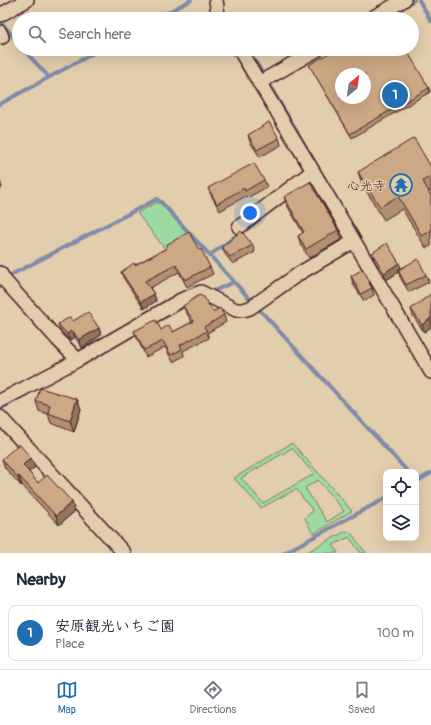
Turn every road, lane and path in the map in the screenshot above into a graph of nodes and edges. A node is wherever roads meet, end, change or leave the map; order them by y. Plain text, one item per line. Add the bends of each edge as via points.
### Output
1 (216, 0) edge
2 (404, 0) edge
3 (21, 3) edge
4 (218, 12) edge
5 (383, 12) edge
6 (0, 15) edge
7 (0, 32) edge
8 (0, 37) edge
9 (244, 56) edge
10 (306, 56) edge
11 (263, 80) junction
12 (313, 172) junction
13 (239, 227) dead end
14 (354, 241) junction
15 (3, 277) edge
16 (78, 360) junction
17 (431, 372) edge
18 (0, 401) edge
19 (0, 417) edge
20 (124, 553) edge

1 - 4 street
2 - 5 street
3 - 6 street
7 - 8 street
9 - 11 street
10 - 11 street
11 - 12 street
12 - 13 street
12 - 14 street
14 - 16 street via 243,310 236,310 201,292 182,300
14 - 17 street
15 - 16 street
16 - 18 street
19 - 20 street

